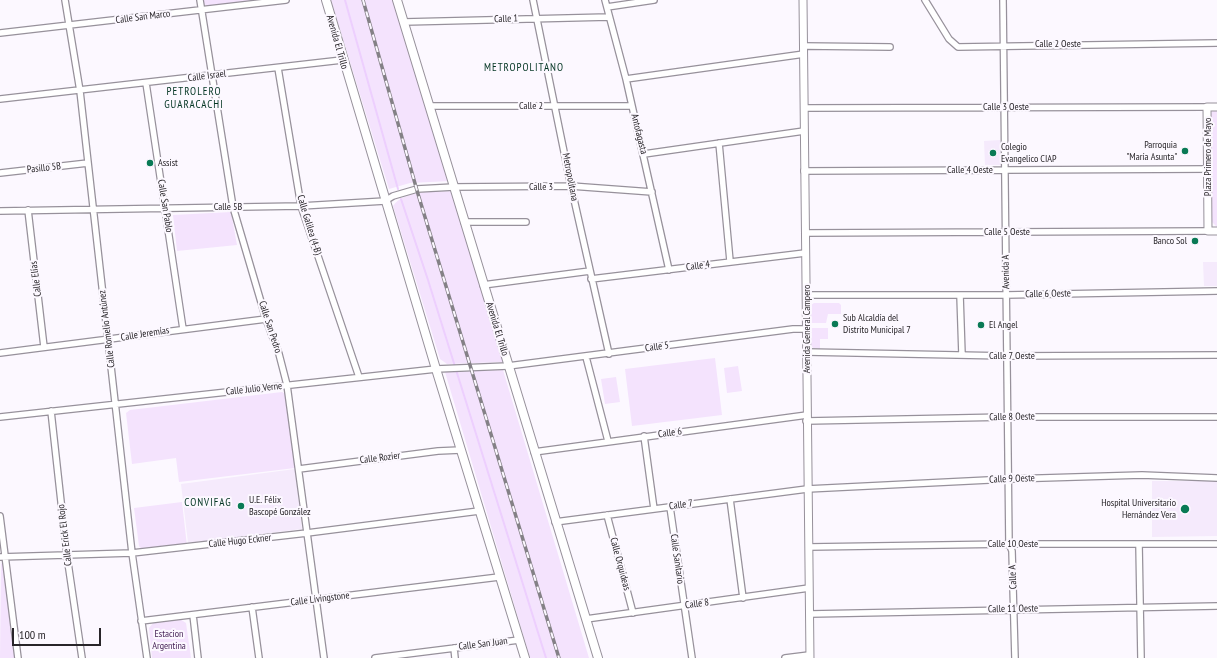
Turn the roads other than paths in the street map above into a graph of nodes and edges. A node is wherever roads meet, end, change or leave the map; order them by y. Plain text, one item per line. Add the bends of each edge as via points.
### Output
1 (65, 0) edge
2 (200, 0) edge
3 (286, 0) edge
4 (326, 0) edge
5 (397, 0) edge
6 (533, 0) edge
7 (605, 0) edge
8 (654, 0) edge
9 (803, 0) edge
10 (925, 0) edge
11 (1003, 0) edge
12 (262, 2) edge
13 (607, 7) junction
14 (203, 10) junction
15 (609, 17) junction
16 (537, 18) junction
17 (404, 22) junction
18 (69, 26) junction
19 (0, 33) edge
20 (1217, 43) edge
21 (1003, 45) junction
22 (804, 46) junction
23 (890, 47) dead end
24 (804, 54) junction
25 (342, 60) junction
26 (278, 68) junction
27 (212, 75) junction
28 (626, 79) junction
29 (146, 83) junction
30 (80, 91) junction
31 (0, 99) edge
32 (429, 106) junction
33 (556, 106) junction
34 (632, 106) junction
35 (1004, 107) junction
36 (1207, 107) junction
37 (1217, 107) edge
38 (805, 108) junction
39 (804, 131) junction
40 (719, 144) junction
41 (644, 154) junction
42 (88, 163) junction
43 (1208, 169) junction
44 (1005, 170) junction
45 (804, 171) junction
46 (0, 173) edge
47 (571, 186) junction
48 (454, 187) junction
49 (652, 192) junction
50 (385, 201) junction
51 (301, 206) junction
52 (164, 207) junction
53 (233, 207) junction
54 (93, 209) junction
55 (28, 210) junction
56 (0, 211) edge
57 (464, 222) junction
58 (526, 222) dead end
59 (1208, 231) junction
60 (1217, 231) edge
61 (1006, 232) junction
62 (806, 233) junction
63 (805, 253) junction
64 (730, 261) junction
65 (670, 270) junction
66 (590, 271) junction
67 (591, 279) junction
68 (483, 284) junction
69 (1217, 291) edge
70 (807, 295) junction
71 (960, 295) junction
72 (1006, 295) junction
73 (266, 319) junction
74 (183, 329) junction
75 (806, 329) junction
76 (108, 340) junction
77 (44, 347) junction
78 (807, 352) junction
79 (0, 353) edge
80 (609, 354) junction
81 (962, 355) junction
82 (1217, 355) edge
83 (1007, 356) junction
84 (586, 357) junction
85 (508, 366) junction
86 (437, 369) junction
87 (359, 377) junction
88 (287, 385) junction
89 (116, 404) junction
90 (51, 411) junction
91 (0, 417) edge
92 (1008, 417) junction
93 (1217, 417) edge
94 (806, 418) junction
95 (644, 436) junction
96 (608, 441) junction
97 (461, 450) junction
98 (534, 452) junction
99 (299, 469) junction
100 (1217, 478) edge
101 (1009, 479) junction
102 (807, 489) junction
103 (730, 499) junction
104 (670, 507) junction
105 (654, 509) junction
106 (479, 511) junction
107 (607, 515) junction
108 (0, 516) edge
109 (555, 522) junction
110 (307, 533) junction
111 (1009, 544) junction
112 (1139, 544) junction
113 (1217, 544) edge
114 (809, 547) junction
115 (132, 552) junction
116 (67, 556) junction
117 (2, 557) edge
118 (500, 577) junction
119 (809, 588) junction
120 (743, 598) junction
121 (315, 600) junction
122 (684, 606) junction
123 (1217, 606) edge
124 (252, 607) junction
125 (1140, 607) junction
126 (1015, 609) junction
127 (633, 613) junction
128 (810, 614) junction
129 (193, 615) junction
130 (586, 619) junction
131 (142, 621) junction
132 (519, 640) junction
133 (454, 648) junction
134 (810, 656) edge
135 (391, 657) edge
136 (18, 658) edge
137 (82, 658) edge
138 (147, 658) edge
139 (198, 658) edge
140 (259, 658) edge
141 (324, 658) edge
142 (375, 658) edge
143 (455, 658) edge
144 (525, 658) edge
145 (598, 658) edge
146 (692, 658) edge
147 (785, 658) edge
148 (1015, 658) edge
149 (1141, 658) edge

1 - 18 street, Calle Romelio Antúnez
2 - 14 street, Calle San Pedro
3 - 12 street, Calle San Marco
4 - 25 main road, Avenida El Trillo
5 - 17 main road, Avenida El Trillo
6 - 16 street, Metropolitana
7 - 13 street, Antofagasta
8 - 13 street
9 - 22 street, Avenida General Campero
10 - 21 street, Calle 2 Oeste via 954,45
11 - 21 street, Avenida A
12 - 14 street, Calle San Marco
13 - 15 street, Antofagasta
14 - 18 street, Calle San Marco
14 - 27 street, Calle San Pedro
15 - 16 street, Calle 1
15 - 28 street, Antofagasta
16 - 17 street, Calle 1
16 - 33 street, Metropolitana
17 - 32 main road, Avenida El Trillo
18 - 19 street, Calle San Marco
18 - 30 street, Calle Romelio Antúnez
20 - 21 street, Calle 2 Oeste
21 - 35 street, Avenida A
22 - 23 street
22 - 24 street, Avenida General Campero
24 - 28 street
24 - 38 street, Avenida General Campero
25 - 26 street, Calle Israel
25 - 50 main road, Avenida El Trillo
26 - 27 street, Calle Israel
26 - 51 street, Calle Galilea (4-B)
27 - 29 street, Calle Israel
27 - 53 street, Calle San Pedro
28 - 34 street, Antofagasta
29 - 30 street, Calle Israel
29 - 52 street, Calle San Pablo
30 - 31 street, Calle Israel
30 - 42 street, Calle Romelio Antúnez
32 - 33 street, Calle 2
32 - 48 main road, Avenida El Trillo
33 - 34 street, Calle 2
33 - 47 street, Metropolitana
34 - 41 street, Antofagasta
35 - 36 street, Calle 3 Oeste
35 - 38 street, Calle 3 Oeste
35 - 44 street, Avenida A
36 - 37 street, Plaza Primero de Mayo
36 - 43 street, Plaza Primero de Mayo
38 - 39 street, Avenida General Campero
39 - 40 street
39 - 45 street, Avenida General Campero
40 - 41 street
40 - 64 street
41 - 49 street, Antofagasta
42 - 46 street, Pasillo 5B
42 - 54 street, Calle Romelio Antúnez
43 - 44 street, Calle 4 Oeste
43 - 59 street, Plaza Primero de Mayo
44 - 45 street, Calle 4 Oeste
44 - 61 street, Avenida A
45 - 62 street, Avenida General Campero
47 - 48 street, Calle 3
47 - 49 street, Calle 3
47 - 66 street, Metropolitana
48 - 50 street, Calle 5B via 417,189
48 - 57 main road, Avenida El Trillo
49 - 65 street, Antofagasta
50 - 51 street, Calle 5B
50 - 86 main road, Avenida El Trillo
51 - 53 street, Calle 5B
51 - 87 street, Calle Galilea (4-B)
52 - 53 street, Calle 5B
52 - 54 street, Calle 5B
52 - 74 street, Calle San Pablo
53 - 73 street, Calle San Pedro
54 - 55 street, Calle 5B
54 - 76 street, Calle Romelio Antúnez
55 - 56 street, Calle 5B
55 - 77 street, Calle Elías
57 - 58 street
57 - 68 main road, Avenida El Trillo
59 - 60 street
59 - 61 street, Calle 5 Oeste
61 - 62 street, Calle 5 Oeste
61 - 72 street, Avenida A
62 - 63 street, Avenida General Campero
63 - 64 street, Calle 4
63 - 70 street, Avenida General Campero
64 - 65 street, Calle 4
65 - 67 street, Calle 4
66 - 67 street, Metropolitana
66 - 68 street
67 - 80 street, Metropolitana
68 - 85 main road, Avenida El Trillo
69 - 72 street, Calle 6 Oeste
70 - 71 street, Calle 6 Oeste
70 - 75 street, Avenida General Campero
71 - 72 street, Calle 6 Oeste
71 - 81 street
72 - 83 street, Avenida A
73 - 74 street, Calle Jeremías
73 - 88 street, Calle San Pedro
74 - 76 street, Calle Jeremías
75 - 78 street, Avenida General Campero
75 - 80 street, Calle 5
76 - 77 street, Calle Jeremías
76 - 89 street, Calle Romelio Antúnez
77 - 79 street, Calle Jeremías
78 - 81 street, Calle 7 Oeste
78 - 94 street, Avenida General Campero
80 - 84 street, Calle 5
81 - 83 street, Calle 7 Oeste
82 - 83 street, Calle 7 Oeste
83 - 92 street, Avenida A
84 - 85 street, Calle 5
84 - 96 street
85 - 86 street, Calle Julio Verne
85 - 98 main road, Avenida El Trillo
86 - 87 street, Calle Julio Verne
86 - 97 main road, Avenida El Trillo
87 - 88 street, Calle Julio Verne
88 - 89 street, Calle Julio Verne
88 - 99 street, Calle San Pedro
89 - 90 street, Calle Julio Verne
89 - 115 street, Calle Romelio Antúnez
90 - 91 street, Calle Julio Verne
90 - 116 street, Calle Erick El Rojo
92 - 93 street, Calle 8 Oeste
92 - 94 street, Calle 8 Oeste
92 - 101 street, Avenida A
94 - 95 street, Calle 6
94 - 102 street, Avenida General Campero
95 - 96 street, Calle 6
95 - 105 street
96 - 98 street, Calle 6
97 - 99 street, Calle Rozier
97 - 106 main road, Avenida El Trillo
98 - 109 main road, Avenida El Trillo
99 - 110 street, Calle San Pedro
100 - 101 street, Calle 9 Oeste via 1142,475
101 - 102 street, Calle 9 Oeste
101 - 111 street, Avenida A
102 - 103 street, Calle 7
102 - 114 street, Avenida General Campero
103 - 104 street, Calle 7
103 - 120 street
104 - 105 street, Calle 7
104 - 122 street, Calle Sanitario
105 - 107 street, Calle 7
106 - 110 street, Calle Hugo Eckner
106 - 118 main road, Avenida El Trillo
107 - 109 street, Calle 7
107 - 127 street, Calle Orquideas
108 - 117 street
109 - 130 main road, Avenida El Trillo
110 - 115 street, Calle Hugo Eckner
110 - 121 street, Calle San Pedro
111 - 112 street, Calle 10 Oeste
111 - 114 street, Calle 10 Oeste
111 - 126 street, Calle A via 1012,551
112 - 113 street, Calle 10 Oeste
112 - 125 street
114 - 119 street, Avenida General Campero
115 - 116 street, Calle Hugo Eckner
115 - 131 street, Calle Romelio Antúnez
116 - 117 street, Calle Hugo Eckner
116 - 137 street, Calle Erick El Rojo
117 - 136 street
118 - 121 street, Calle Livingstone
118 - 132 main road, Avenida El Trillo
119 - 120 street, Calle 8
119 - 128 street, Avenida General Campero
120 - 122 street, Calle 8
121 - 124 street, Calle Livingstone
121 - 141 street, Calle San Pedro
122 - 127 street, Calle 8
122 - 146 street, Calle Sanitario
123 - 125 street, Calle 11 Oeste
124 - 129 street, Calle Livingstone
124 - 140 street
125 - 126 street, Calle 11 Oeste
125 - 149 street
126 - 128 street, Calle 11 Oeste
126 - 148 street, Calle A
127 - 130 street, Calle 8
128 - 134 street, Avenida General Campero
129 - 131 street, Calle Livingstone
129 - 139 street
130 - 145 main road, Avenida El Trillo
131 - 138 street, Calle Romelio Antúnez
132 - 133 street, Calle San Juan
132 - 144 main road, Avenida El Trillo
133 - 135 street, Calle San Juan
133 - 143 street
134 - 147 street
135 - 142 street, Calle San Juan

